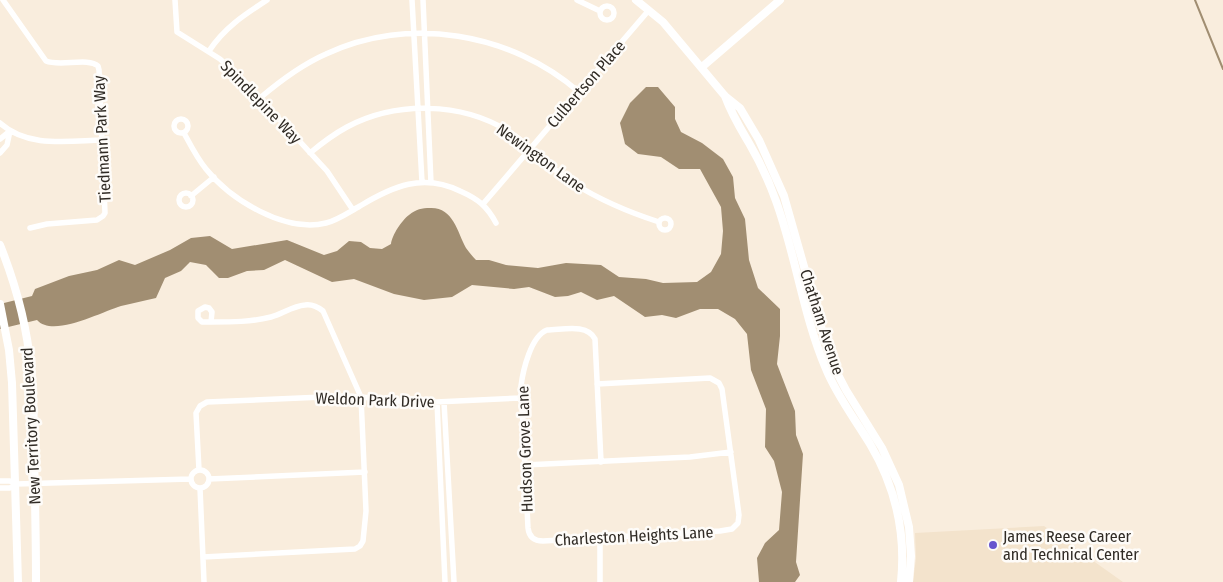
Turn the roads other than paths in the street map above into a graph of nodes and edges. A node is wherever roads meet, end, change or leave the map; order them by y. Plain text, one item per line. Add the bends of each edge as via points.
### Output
1 (3, 0) edge
2 (175, 0) edge
3 (252, 0) edge
4 (268, 0) edge
5 (412, 0) edge
6 (423, 0) edge
7 (577, 0) edge
8 (636, 0) edge
9 (780, 0) edge
10 (256, 7) junction
11 (649, 10) junction
12 (600, 11) dead end
13 (424, 33) junction
14 (414, 34) junction
15 (209, 51) junction
16 (702, 67) junction
17 (579, 92) junction
18 (260, 98) junction
19 (418, 109) junction
20 (428, 109) junction
21 (0, 123) edge
22 (10, 131) junction
23 (184, 133) dead end
24 (0, 139) edge
25 (102, 140) junction
26 (530, 148) junction
27 (0, 153) edge
28 (310, 153) junction
29 (214, 177) junction
30 (422, 182) junction
31 (431, 183) junction
32 (191, 196) dead end
33 (483, 204) junction
34 (353, 210) junction
35 (659, 222) dead end
36 (496, 223) dead end
37 (30, 228) dead end
38 (0, 245) edge
39 (0, 304) edge
40 (212, 322) dead end
41 (597, 384) junction
42 (361, 397) junction
43 (521, 398) junction
44 (437, 402) junction
45 (444, 402) junction
46 (731, 452) junction
47 (601, 462) junction
48 (525, 465) junction
49 (199, 470) junction
50 (365, 472) junction
51 (209, 478) junction
52 (190, 479) junction
53 (0, 481) edge
54 (35, 483) junction
55 (16, 484) junction
56 (0, 488) edge
57 (200, 488) junction
58 (531, 536) joint
59 (600, 538) junction
60 (906, 542) junction
61 (203, 557) junction
62 (18, 582) edge
63 (36, 582) edge
64 (204, 582) edge
65 (445, 582) edge
66 (454, 582) edge
67 (600, 582) edge
68 (901, 582) edge
69 (909, 582) edge

1 - 25 street, Tiedmann Park Way via 46,61 52,64 93,62 98,66
2 - 15 street, Spindlepine Way via 176,32
3 - 10 street
4 - 10 street
5 - 14 street
6 - 13 street
7 - 12 street
8 - 11 street, Chatham Avenue
9 - 16 street
10 - 15 street via 232,23
11 - 16 street, Chatham Avenue
11 - 17 street, Culbertson Place
13 - 14 street
13 - 17 street via 480,40 518,52 551,70
13 - 20 street
14 - 18 street via 371,39 328,53 285,78
14 - 19 street
15 - 18 street, Spindlepine Way via 227,64
16 - 60 street, Chatham Avenue via 726,96 731,114 766,175 825,368 876,455 898,511
17 - 26 street, Culbertson Place
18 - 28 street, Spindlepine Way
19 - 20 street, Newington Lane
19 - 28 street, Newington Lane via 389,112 361,120
19 - 30 street
20 - 26 street, Newington Lane via 458,112 490,122 507,130
20 - 31 street
21 - 22 street
22 - 24 street
22 - 25 street via 42,142
22 - 27 street via 7,145
23 - 29 street via 195,154
25 - 37 street, Tiedmann Park Way via 103,216 97,220
26 - 33 street, Culbertson Place
26 - 35 street, Newington Lane via 572,183 621,209
28 - 34 street, Spindlepine Way via 327,171
29 - 32 street
29 - 34 street via 243,201 300,225 326,223
30 - 31 street
30 - 34 street via 392,188
31 - 33 street via 456,189
33 - 36 street
38 - 54 street, New Territory Boulevard via 18,297 32,378
39 - 55 street, New Territory Boulevard via 12,383
40 - 42 street via 259,320 303,305 320,308 326,315
41 - 43 street, Hudson Grove Lane via 593,336 579,329 547,330 535,340 524,370
41 - 46 street via 710,378 718,382 722,389
41 - 47 street
42 - 44 street, Weldon Park Drive via 408,403
42 - 49 street, Weldon Park Drive via 209,401 196,413
42 - 50 street
43 - 45 street, Weldon Park Drive
43 - 48 street, Hudson Grove Lane
44 - 45 street, Weldon Park Drive
44 - 65 street
45 - 66 street
46 - 47 street
46 - 59 street, Charleston Heights Lane via 739,515 737,525 732,529
47 - 48 street
48 - 58 street, Hudson Grove Lane
49 - 51 street
49 - 52 street
50 - 51 street
50 - 61 street via 366,511 360,546 352,550
51 - 57 street
52 - 54 street
52 - 57 street via 193,486
53 - 55 street
54 - 55 street
54 - 63 street, New Territory Boulevard
55 - 56 street
55 - 62 street, New Territory Boulevard
57 - 61 street
58 - 59 street, Charleston Heights Lane via 543,541
59 - 67 street
60 - 68 street, Chatham Avenue
60 - 69 street, Chatham Avenue
61 - 64 street

